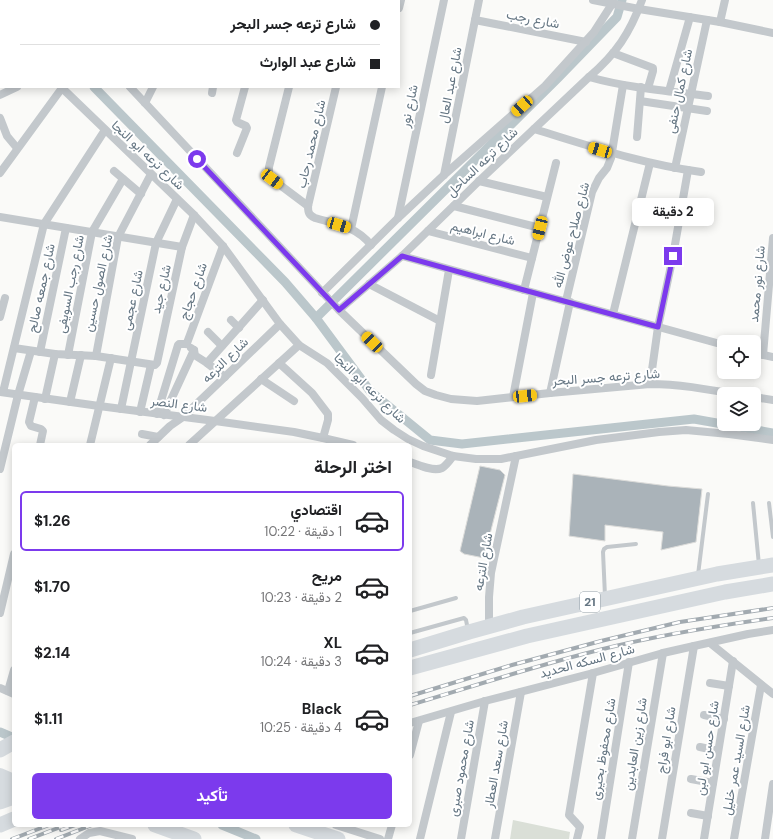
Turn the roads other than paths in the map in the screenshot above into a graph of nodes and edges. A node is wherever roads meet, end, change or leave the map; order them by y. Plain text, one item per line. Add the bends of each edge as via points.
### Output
1 (444, 0) edge
2 (479, 0) edge
3 (593, 0) edge
4 (642, 0) edge
5 (725, 0) edge
6 (615, 3) edge
7 (637, 9) junction
8 (690, 17) junction
9 (475, 20) junction
10 (707, 20) junction
11 (720, 22) junction
12 (773, 33) edge
13 (586, 42) junction
14 (613, 53) junction
15 (589, 77) junction
16 (623, 85) junction
17 (644, 87) junction
18 (15, 88) edge
19 (60, 88) edge
20 (62, 88) edge
21 (131, 88) edge
22 (152, 88) edge
23 (245, 88) edge
24 (289, 88) edge
25 (336, 88) edge
26 (382, 88) edge
27 (669, 91) junction
28 (691, 94) junction
29 (0, 95) edge
30 (708, 96) dead end
31 (640, 101) junction
32 (145, 103) junction
33 (688, 108) junction
34 (707, 112) dead end
35 (0, 118) edge
36 (534, 129) junction
37 (105, 130) junction
38 (637, 137) dead end
39 (4, 138) edge
40 (18, 148) junction
41 (237, 153) dead end
42 (612, 153) junction
43 (556, 163) dead end
44 (650, 163) junction
45 (675, 168) junction
46 (688, 170) junction
47 (114, 171) dead end
48 (0, 172) edge
49 (700, 172) dead end
50 (151, 174) junction
51 (444, 175) junction
52 (124, 179) junction
53 (479, 181) junction
54 (141, 194) junction
55 (547, 198) junction
56 (177, 199) junction
57 (308, 206) junction
58 (454, 206) junction
59 (194, 215) junction
60 (0, 217) edge
61 (398, 218) junction
62 (44, 224) junction
63 (66, 228) junction
64 (540, 228) junction
65 (351, 229) junction
66 (428, 231) junction
67 (92, 232) junction
68 (118, 237) junction
69 (773, 238) edge
70 (156, 243) junction
71 (371, 245) junction
72 (223, 246) junction
73 (182, 247) junction
74 (402, 256) junction
75 (532, 258) junction
76 (449, 270) junction
77 (369, 284) junction
78 (524, 290) junction
79 (322, 293) junction
80 (534, 293) junction
81 (5, 298) dead end
82 (264, 300) junction
83 (568, 302) junction
84 (339, 310) junction
85 (613, 314) junction
86 (0, 317) edge
87 (231, 320) dead end
88 (440, 321) junction
89 (280, 324) junction
90 (658, 327) junction
91 (239, 328) junction
92 (208, 332) dead end
93 (717, 343) edge
94 (186, 344) junction
95 (299, 345) junction
96 (222, 346) junction
97 (14, 348) junction
98 (194, 350) junction
99 (31, 351) junction
100 (40, 352) junction
101 (55, 354) junction
102 (68, 355) junction
103 (81, 355) junction
104 (763, 355) joint
105 (96, 356) junction
106 (111, 358) junction
107 (773, 358) edge
108 (131, 362) junction
109 (207, 363) junction
110 (279, 363) junction
111 (151, 365) junction
112 (171, 367) junction
113 (185, 370) junction
114 (431, 375) dead end
115 (225, 378) junction
116 (262, 379) junction
117 (650, 384) junction
118 (717, 391) edge
119 (2, 392) edge
120 (550, 393) junction
121 (18, 395) junction
122 (35, 397) junction
123 (512, 397) junction
124 (761, 398) edge
125 (45, 399) junction
126 (773, 400) edge
127 (294, 401) dead end
128 (70, 402) junction
129 (99, 406) junction
130 (121, 409) junction
131 (140, 412) junction
132 (161, 414) junction
133 (182, 417) junction
134 (216, 421) junction
135 (142, 434) dead end
136 (158, 437) junction
137 (323, 438) junction
138 (773, 440) edge
139 (40, 443) edge
140 (90, 443) edge
141 (152, 443) edge
142 (191, 443) edge
143 (344, 443) edge
144 (453, 456) junction
145 (516, 456) junction
146 (412, 463) edge
147 (0, 469) edge
148 (708, 494) dead end
149 (753, 503) dead end
150 (769, 503) dead end
151 (773, 537) edge
152 (636, 544) dead end
153 (12, 562) edge
154 (766, 566) edge
155 (698, 579) junction
156 (12, 583) edge
157 (773, 584) edge
158 (6, 586) junction
159 (456, 598) dead end
160 (605, 599) junction
161 (412, 610) edge
162 (0, 613) edge
163 (489, 626) junction
164 (773, 630) edge
165 (412, 632) edge
166 (469, 632) junction
167 (710, 642) junction
168 (694, 646) junction
169 (412, 649) edge
170 (663, 653) junction
171 (733, 661) junction
172 (629, 662) junction
173 (412, 667) edge
174 (593, 673) junction
175 (12, 676) edge
176 (710, 683) dead end
177 (761, 684) junction
178 (729, 686) junction
179 (7, 691) edge
180 (520, 692) junction
181 (773, 694) edge
182 (485, 701) junction
183 (451, 712) junction
184 (704, 715) dead end
185 (724, 719) junction
186 (419, 721) junction
187 (412, 723) edge
188 (12, 743) edge
189 (412, 747) edge
190 (700, 747) dead end
191 (0, 750) edge
192 (718, 751) junction
193 (0, 774) edge
194 (691, 779) dead end
195 (12, 781) edge
196 (12, 783) edge
197 (713, 783) junction
198 (773, 784) edge
199 (0, 788) edge
200 (12, 798) edge
201 (0, 802) edge
202 (691, 813) dead end
203 (708, 816) junction
204 (12, 820) edge
205 (0, 825) edge
206 (160, 827) edge
207 (318, 827) edge
208 (391, 827) edge
209 (339, 829) edge
210 (361, 829) edge
211 (122, 838) edge
212 (80, 839) edge
213 (132, 839) edge
214 (194, 839) edge
215 (380, 839) edge
216 (388, 839) edge
217 (420, 839) edge
218 (461, 839) edge
219 (495, 839) edge
220 (577, 839) edge
221 (601, 839) edge
222 (632, 839) edge
223 (662, 839) edge
224 (704, 839) edge
225 (734, 839) edge
226 (765, 839) edge

1 - 61 street, شارع نور
2 - 9 street, شارع عبد العال
3 - 6 street
4 - 7 street, شارع ترعه الساحل
5 - 11 street
6 - 7 street
6 - 13 street, شارع ترعه الساحل
7 - 8 street
7 - 14 street, شارع ترعه الساحل via 632,25
8 - 10 street
8 - 27 street
9 - 13 street, شارع رجب
9 - 51 street, شارع عبد العال
10 - 11 street
10 - 28 street, شارع كمال حنفى
11 - 12 street
13 - 51 street, شارع ترعه الساحل via 545,86
14 - 15 street, شارع ترعه الساحل
14 - 17 street via 652,68 653,71
15 - 16 street
15 - 36 street, شارع ترعه الساحل
16 - 17 street
16 - 42 street, شارع صلاح عوض الله
17 - 27 street
17 - 31 street
18 - 29 street
19 - 40 street
20 - 37 street, شارع ترعه ابو النجا
21 - 32 street, شارع ترعه جسر البحر
22 - 32 street
23 - 41 street via 236,120 247,128
24 - 57 street via 269,174
25 - 57 street, شارع محمد رحاب
26 - 65 street
27 - 28 street
28 - 30 street
28 - 33 street, شارع كمال حنفى
31 - 33 street
31 - 38 street
32 - 79 street, شارع ترعه جسر البحر
33 - 34 street
33 - 45 street, شارع كمال حنفى
35 - 39 street
36 - 42 street
36 - 53 street, شارع ترعه الساحل
37 - 50 street, شارع ترعه ابو النجا
37 - 62 street
39 - 40 street
40 - 48 street
42 - 44 street
42 - 83 street, شارع صلاح عوض الله via 610,163 592,192
43 - 55 street
44 - 45 street
44 - 85 street
45 - 46 street
46 - 49 street
46 - 90 street
47 - 52 street
50 - 54 street, شارع الصول حسين
50 - 56 street, شارع ترعه ابو النجا
51 - 61 street, شارع ترعه الساحل
52 - 54 street
52 - 67 street, شارع رجب السويفى
53 - 55 street
53 - 58 street, شارع ترعه الساحل
54 - 68 street, شارع الصول حسين
55 - 64 street
56 - 59 street, شارع ترعه ابو النجا
56 - 70 street, شارع عجمى
57 - 65 street via 310,216
58 - 64 street
58 - 66 street, شارع ترعه الساحل
59 - 72 street, شارع ترعه ابو النجا
59 - 73 street, شارع جيد
60 - 62 street
61 - 71 street, شارع ترعه الساحل
62 - 63 street
62 - 97 street
63 - 67 street
63 - 100 street, شارع جمعه صالح
64 - 75 street
65 - 71 street via 364,236
66 - 74 street, شارع ترعه الساحل
66 - 75 street, شارع ابراهيم
67 - 68 street
67 - 102 street, شارع رجب السويفى
68 - 70 street
68 - 105 street, شارع الصول حسين
69 - 104 street, شارع نور محمد
70 - 73 street
70 - 108 street, شارع عجمى
71 - 79 street, شارع ترعه الساحل
72 - 82 street, شارع ترعه ابو النجا
72 - 94 street, شارع حجاج
73 - 111 street, شارع جيد via 156,364
74 - 76 street
74 - 77 street, شارع ترعه الساحل
75 - 78 street
76 - 78 street
76 - 88 street
77 - 84 street, شارع ترعه الساحل
77 - 88 street
78 - 80 street
79 - 84 street, شارع ترعه جسر البحر
80 - 83 street
80 - 123 street
81 - 86 street
82 - 89 street, شارع ترعه ابو النجا
82 - 91 street
83 - 85 street
83 - 120 street, شارع صلاح عوض الله
84 - 123 street, شارع ترعه جسر البحر via 425,391 450,399 477,401
85 - 90 street
87 - 91 street
88 - 114 street
89 - 95 street, شارع ترعه ابو النجا
89 - 115 street, شارع الترعه
90 - 93 street
90 - 117 street
91 - 96 street
92 - 96 street
94 - 98 street
94 - 112 street via 178,344
95 - 110 street
95 - 144 street, شارع ترعه ابو النجا via 327,363 394,430 423,446
96 - 109 street
97 - 99 street
97 - 119 street
98 - 109 street via 195,355
98 - 113 street
99 - 100 street
99 - 121 street
100 - 101 street
101 - 102 street
101 - 125 street
102 - 103 street
103 - 105 street
103 - 128 street
104 - 107 street
105 - 106 street
106 - 108 street
106 - 129 street
108 - 111 street
108 - 130 street, شارع عجمى
109 - 115 street
110 - 116 street
110 - 137 street via 312,393 328,414
111 - 131 street
112 - 113 street
112 - 132 street
113 - 132 street
115 - 133 street, شارع الترعه
116 - 127 street
116 - 134 street
117 - 118 street, شارع ترعه جسر البحر
117 - 120 street, شارع ترعه جسر البحر
119 - 121 street, شارع النصر
120 - 123 street, شارع ترعه جسر البحر
121 - 122 street, شارع النصر
121 - 147 street
122 - 125 street, شارع النصر
122 - 139 street via 29,422 31,426 43,431
124 - 126 street
125 - 128 street, شارع النصر
128 - 129 street, شارع النصر
129 - 130 street, شارع النصر
129 - 140 street
130 - 131 street, شارع النصر
131 - 132 street, شارع النصر
132 - 133 street, شارع النصر
133 - 134 street, شارع النصر
133 - 136 street, شارع الترعه
134 - 137 street, شارع النصر
134 - 142 street
135 - 136 street
136 - 141 street, شارع الترعه
137 - 143 street, شارع النصر
138 - 145 street, شارع ترعه ابو النجا via 686,430 596,440
144 - 145 street, شارع ترعه ابو النجا via 501,459
144 - 146 street via 447,464 437,470
145 - 163 street, شارع الترعه via 491,573
148 - 155 lane
149 - 154 lane
150 - 151 lane
152 - 160 lane via 604,549
153 - 158 street
154 - 155 highway, 21
155 - 160 highway, 21
156 - 158 street
157 - 173 highway, 21 via 725,592 527,636
158 - 162 street
159 - 161 lane
160 - 163 highway, 21
163 - 166 highway, 21
164 - 167 street, شارع السكه الحديد
165 - 166 lane via 464,618
166 - 169 highway, 21
167 - 168 street, شارع السكه الحديد
167 - 171 street
168 - 170 street, شارع السكه الحديد
168 - 223 street, شارع ابو فراج
170 - 172 street, شارع السكه الحديد
170 - 222 street, شارع زين العابدين
171 - 177 street
171 - 178 street, شارع حسن ابو لبن
172 - 174 street, شارع السكه الحديد
172 - 221 street, شارع محفوظ بحيرى
174 - 180 street, شارع السكه الحديد
174 - 220 street via 569,815 580,827
175 - 179 street
176 - 178 street
177 - 181 street
177 - 225 street, شارع السيد عمر خليل
178 - 185 street, شارع حسن ابو لبن
180 - 182 street, شارع السكه الحديد
180 - 219 street, شارع سعد العطار
182 - 183 street, شارع السكه الحديد
182 - 218 street, شارع محمود صبرى
183 - 186 street, شارع السكه الحديد
183 - 217 street
184 - 185 street
185 - 192 street, شارع حسن ابو لبن
186 - 187 street, شارع السكه الحديد
186 - 189 street
188 - 191 highway
190 - 192 street
192 - 197 street, شارع حسن ابو لبن
193 - 195 main road
194 - 197 street
196 - 199 highway
197 - 203 street, شارع حسن ابو لبن
198 - 226 street
200 - 201 highway
202 - 203 street
203 - 224 street, شارع حسن ابو لبن
204 - 205 highway
206 - 214 highway
207 - 209 highway
208 - 216 street
209 - 210 street
210 - 215 street
211 - 212 street via 96,831
211 - 213 street

